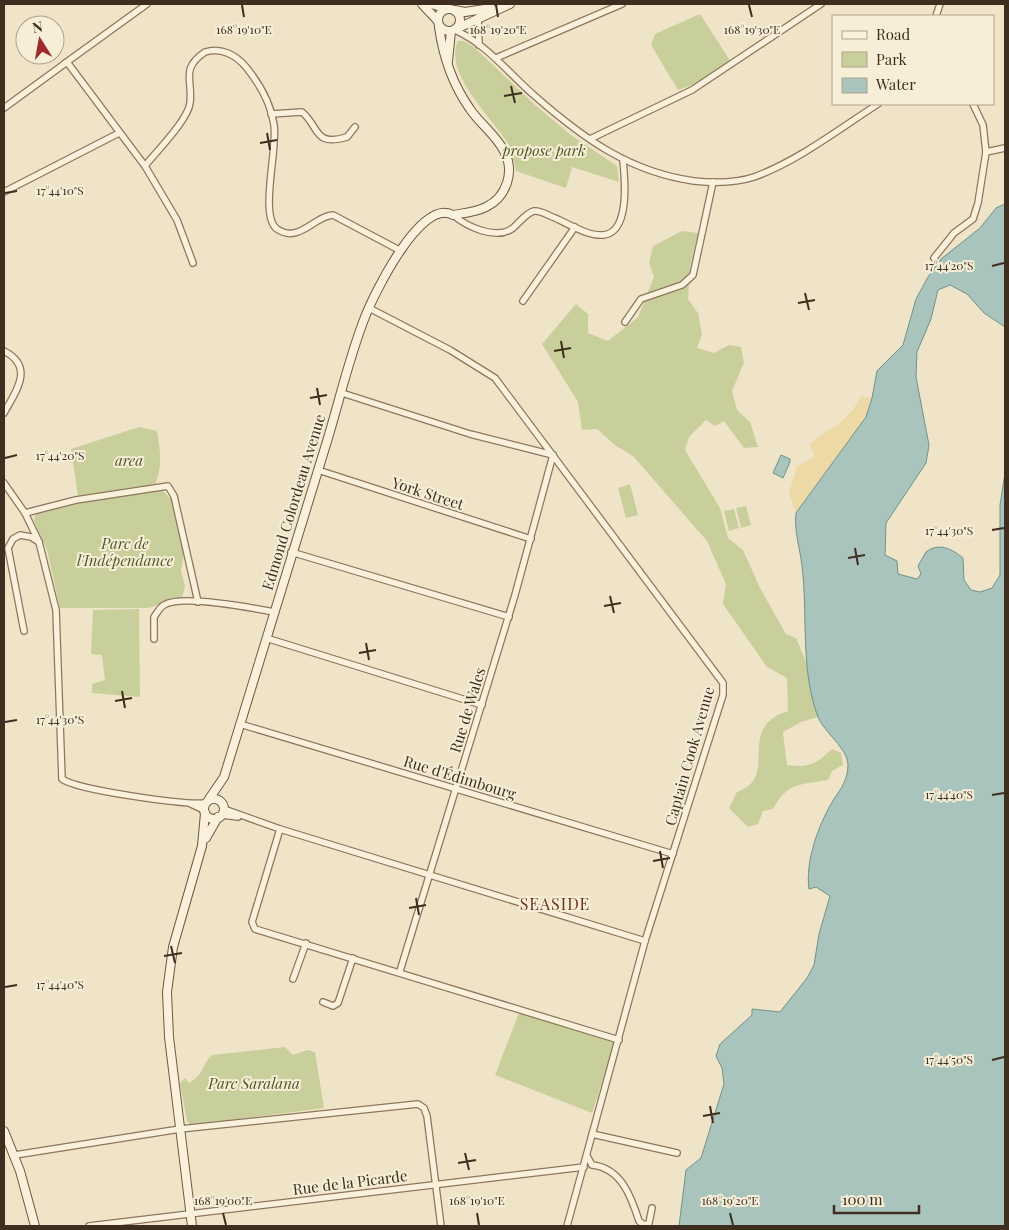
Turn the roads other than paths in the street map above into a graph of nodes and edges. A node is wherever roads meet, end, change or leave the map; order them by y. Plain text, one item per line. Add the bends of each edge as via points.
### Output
1 (147, 4) edge
2 (422, 4) edge
3 (432, 4) edge
4 (509, 4) edge
5 (622, 4) edge
6 (821, 4) edge
7 (451, 9) junction
8 (478, 17) junction
9 (438, 23) junction
10 (455, 30) junction
11 (479, 45) junction
12 (496, 58) junction
13 (65, 63) edge
14 (65, 63) edge
15 (63, 65) edge
16 (448, 68) junction
17 (876, 105) edge
18 (974, 105) edge
19 (4, 108) edge
20 (271, 114) junction
21 (355, 128) dead end
22 (119, 134) junction
23 (590, 139) junction
24 (1005, 148) edge
25 (986, 152) junction
26 (623, 161) junction
27 (145, 166) junction
28 (713, 182) junction
29 (4, 192) edge
30 (452, 215) junction
31 (575, 227) junction
32 (401, 251) junction
33 (934, 258) dead end
34 (193, 263) dead end
35 (523, 300) dead end
36 (369, 308) junction
37 (625, 322) dead end
38 (4, 351) edge
39 (342, 392) junction
40 (4, 413) edge
41 (553, 455) junction
42 (318, 470) junction
43 (4, 483) edge
44 (25, 513) junction
45 (531, 539) junction
46 (39, 542) junction
47 (291, 552) junction
48 (198, 602) junction
49 (274, 612) junction
50 (509, 617) junction
51 (24, 631) dead end
52 (266, 638) junction
53 (154, 639) dead end
54 (482, 705) junction
55 (240, 724) junction
56 (224, 776) junction
57 (456, 790) junction
58 (206, 806) junction
59 (221, 811) junction
60 (280, 829) junction
61 (202, 846) junction
62 (673, 854) junction
63 (428, 875) junction
64 (646, 941) junction
65 (306, 943) junction
66 (353, 958) junction
67 (400, 971) junction
68 (293, 979) dead end
69 (323, 1002) dead end
70 (619, 1040) junction
71 (180, 1128) junction
72 (4, 1131) edge
73 (592, 1134) junction
74 (677, 1152) dead end
75 (14, 1155) junction
76 (587, 1156) junction
77 (584, 1167) junction
78 (434, 1184) junction
79 (652, 1208) dead end
80 (190, 1212) junction
81 (34, 1226) edge
82 (89, 1226) edge
83 (192, 1226) edge
84 (440, 1226) edge
85 (567, 1226) edge

1 - 13 street
2 - 9 street
3 - 7 street
4 - 7 street via 474,11
4 - 8 street
5 - 12 street
6 - 23 street via 692,90
7 - 9 street via 440,13
7 - 10 street via 460,18
8 - 10 street
8 - 11 street
9 - 10 street via 445,31
9 - 16 street, Edmond Colordeau Avenue
10 - 11 street
10 - 16 street
11 - 12 street
12 - 23 street via 536,97
14 - 22 street
15 - 19 street
16 - 30 street, Edmond Colordeau Avenue via 470,109 504,151 510,176 506,188 487,206
17 - 28 street via 781,165 752,178
18 - 25 street via 983,125
20 - 21 street via 302,112 308,116 315,132 326,139 347,137
20 - 27 street via 261,88 238,59 224,52 205,52 188,71 188,110
20 - 32 street via 275,143 268,207 271,222 277,229 297,232 325,216 333,215
22 - 27 street
22 - 29 street
23 - 26 street
24 - 25 street
25 - 33 street via 973,219 954,233
26 - 28 street via 659,175
26 - 31 street via 622,209 617,228 602,235
27 - 34 street via 177,220
28 - 37 street via 693,275 682,285 641,299
30 - 31 street via 470,227 496,232 511,230 533,212
30 - 32 street, Edmond Colordeau Avenue via 443,213 426,220 412,233
31 - 35 street
32 - 36 street, Edmond Colordeau Avenue
36 - 39 street, Edmond Colordeau Avenue
36 - 41 street, Captain Cook Avenue via 450,350 495,378
38 - 40 street via 16,360 21,377
39 - 41 street via 470,434
39 - 42 street, Edmond Colordeau Avenue
41 - 45 street, Rue de Wales
41 - 62 street, Captain Cook Avenue via 723,683 723,695
42 - 45 street, York Street
42 - 47 street, Edmond Colordeau Avenue
43 - 44 street
44 - 46 street
44 - 48 street via 68,502 168,486 174,496
45 - 50 street, Rue de Wales
46 - 51 street via 20,535 12,539 8,548
46 - 58 street via 56,610 62,779 76,785
47 - 49 street, Edmond Colordeau Avenue
47 - 50 street
48 - 49 street
48 - 53 street via 165,604 154,617
49 - 52 street, Edmond Colordeau Avenue
50 - 54 street, Rue de Wales
52 - 54 street
52 - 55 street, Edmond Colordeau Avenue
54 - 57 street, Rue de Wales
55 - 56 street, Edmond Colordeau Avenue
55 - 57 street, Rue d'Édimbourg
56 - 58 street
56 - 59 street
57 - 62 street, Rue d'Édimbourg
57 - 63 street, Rue de Wales
58 - 59 street via 214,799
58 - 59 street via 208,817
58 - 61 street
59 - 60 street
59 - 61 street
60 - 63 street
60 - 65 street via 253,926
61 - 71 street via 173,947 167,992
62 - 64 street, Captain Cook Avenue
63 - 64 street
63 - 67 street, Rue de Wales
64 - 70 street, Captain Cook Avenue
65 - 66 street
65 - 68 street
66 - 67 street
66 - 69 street via 338,1003 333,1006
67 - 70 street
70 - 73 street, Captain Cook Avenue
71 - 75 street
71 - 78 street via 418,1104 427,1116
71 - 80 street
72 - 75 street
73 - 74 street
73 - 76 street, Captain Cook Avenue
75 - 81 street
76 - 77 street, Captain Cook Avenue
76 - 79 street via 592,1165 602,1166 618,1176 639,1221 644,1225 649,1223
77 - 78 street, Rue de la Picarde
77 - 85 street, Captain Cook Avenue
78 - 80 street, Rue de la Picarde
78 - 84 street
80 - 82 street, Rue de la Picarde
80 - 83 street

